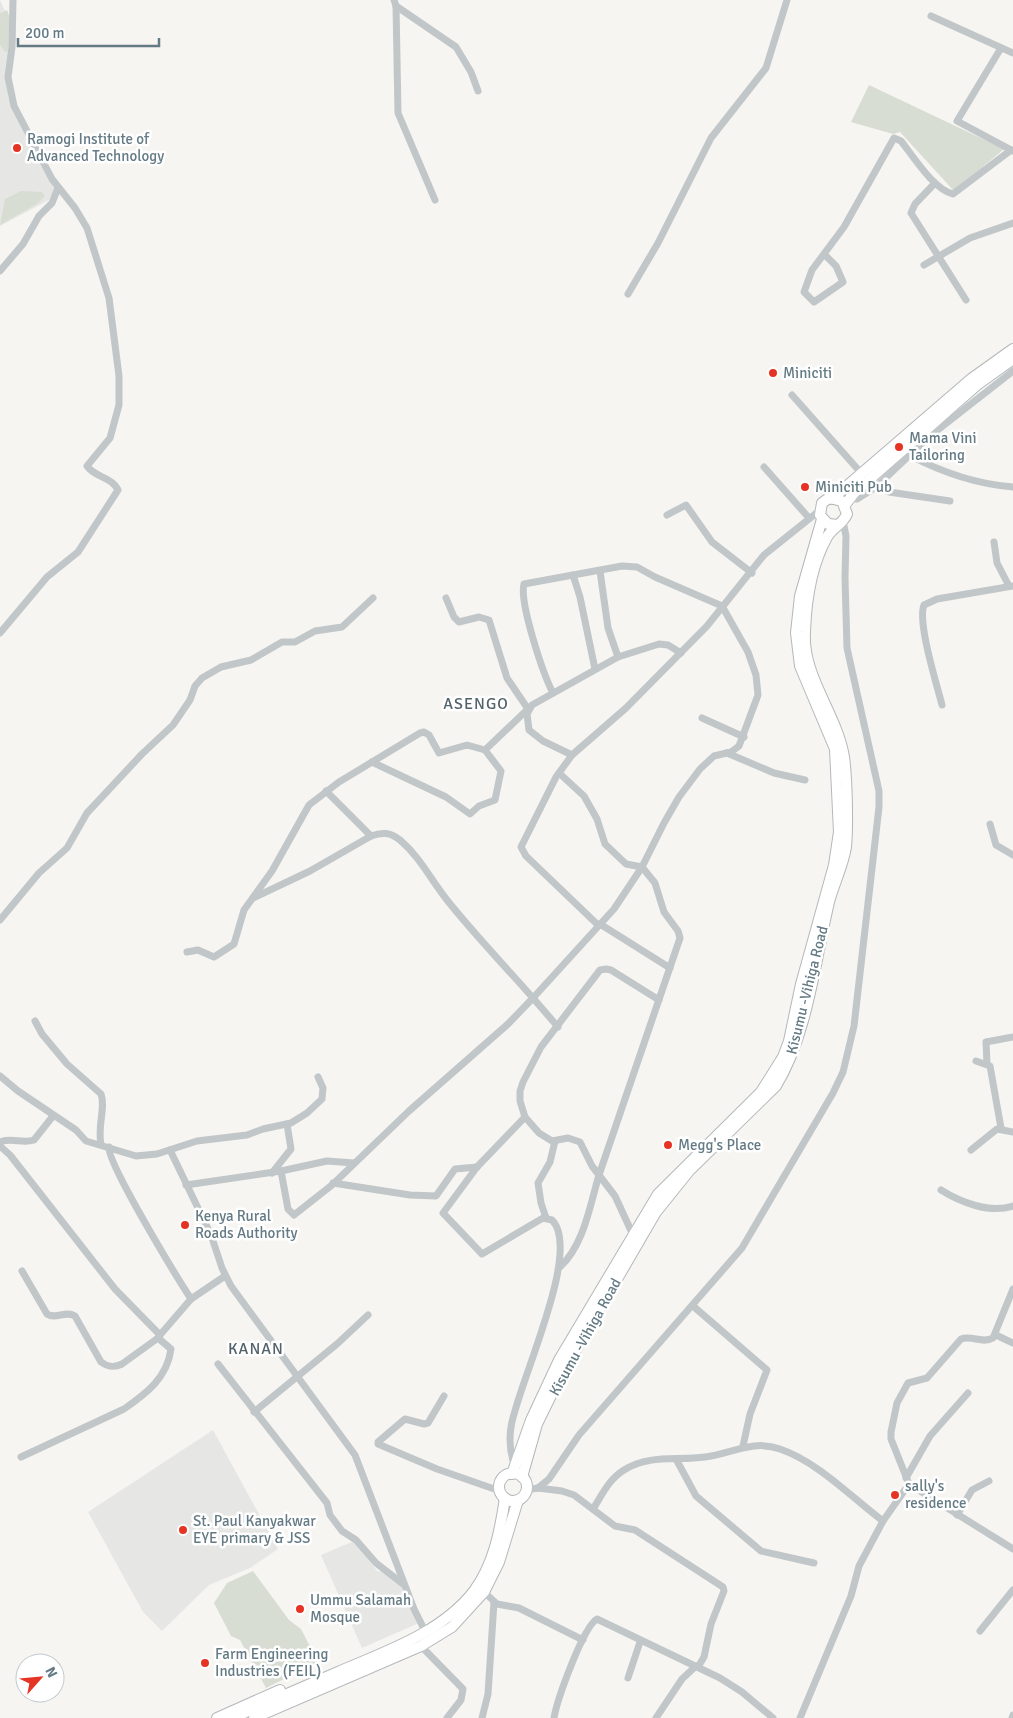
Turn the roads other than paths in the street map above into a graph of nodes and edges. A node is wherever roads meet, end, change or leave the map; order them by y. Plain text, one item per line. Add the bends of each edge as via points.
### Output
1 (13, 0) edge
2 (787, 0) edge
3 (395, 3) edge
4 (931, 16) dead end
5 (1001, 48) junction
6 (1013, 53) edge
7 (478, 91) dead end
8 (1012, 150) edge
9 (935, 183) junction
10 (58, 188) junction
11 (435, 200) dead end
12 (1013, 223) edge
13 (824, 254) junction
14 (939, 257) junction
15 (924, 266) dead end
16 (0, 271) edge
17 (628, 294) dead end
18 (966, 300) dead end
19 (1013, 349) edge
20 (1013, 359) edge
21 (1013, 371) edge
22 (792, 395) dead end
23 (909, 455) junction
24 (764, 467) dead end
25 (862, 474) junction
26 (1013, 486) edge
27 (876, 487) junction
28 (834, 498) junction
29 (847, 501) junction
30 (950, 501) dead end
31 (667, 515) dead end
32 (821, 515) junction
33 (809, 518) junction
34 (840, 523) junction
35 (994, 542) dead end
36 (600, 571) junction
37 (752, 573) junction
38 (573, 575) junction
39 (1011, 586) edge
40 (373, 598) dead end
41 (446, 598) dead end
42 (722, 606) junction
43 (0, 633) edge
44 (681, 652) junction
45 (618, 657) junction
46 (595, 669) junction
47 (553, 693) junction
48 (942, 705) dead end
49 (528, 709) junction
50 (702, 718) dead end
51 (744, 737) junction
52 (485, 750) junction
53 (726, 753) junction
54 (572, 755) junction
55 (372, 762) junction
56 (559, 773) junction
57 (805, 780) dead end
58 (326, 791) junction
59 (990, 824) dead end
60 (371, 836) junction
61 (1013, 855) edge
62 (642, 868) junction
63 (253, 898) junction
64 (0, 920) edge
65 (599, 924) junction
66 (187, 952) dead end
67 (670, 968) junction
68 (533, 998) junction
69 (659, 1000) junction
70 (35, 1021) dead end
71 (558, 1027) junction
72 (1013, 1036) edge
73 (976, 1061) dead end
74 (987, 1064) junction
75 (0, 1076) edge
76 (318, 1077) dead end
77 (53, 1116) junction
78 (525, 1117) junction
79 (287, 1124) junction
80 (1001, 1128) junction
81 (1013, 1132) edge
82 (555, 1140) junction
83 (101, 1144) junction
84 (1, 1146) edge
85 (109, 1147) junction
86 (170, 1150) junction
87 (971, 1150) dead end
88 (354, 1163) junction
89 (476, 1168) junction
90 (281, 1172) junction
91 (272, 1173) junction
92 (599, 1175) junction
93 (333, 1183) junction
94 (186, 1185) junction
95 (941, 1190) dead end
96 (1013, 1206) edge
97 (546, 1218) junction
98 (633, 1236) junction
99 (560, 1267) junction
100 (22, 1271) dead end
101 (225, 1276) junction
102 (1013, 1289) edge
103 (191, 1299) junction
104 (693, 1306) junction
105 (368, 1315) dead end
106 (996, 1335) junction
107 (159, 1336) junction
108 (1013, 1343) edge
109 (218, 1364) dead end
110 (298, 1376) junction
111 (968, 1393) dead end
112 (444, 1396) dead end
113 (254, 1412) junction
114 (743, 1446) junction
115 (21, 1457) dead end
116 (676, 1460) junction
117 (516, 1472) junction
118 (907, 1481) junction
119 (989, 1481) dead end
120 (538, 1488) junction
121 (527, 1490) junction
122 (503, 1495) junction
123 (518, 1500) junction
124 (593, 1509) junction
125 (957, 1515) junction
126 (883, 1521) junction
127 (1013, 1548) edge
128 (814, 1562) dead end
129 (404, 1584) junction
130 (1013, 1590) edge
131 (484, 1592) junction
132 (494, 1602) junction
133 (425, 1631) junction
134 (980, 1631) dead end
135 (583, 1640) junction
136 (640, 1642) junction
137 (421, 1646) junction
138 (697, 1666) junction
139 (628, 1678) dead end
140 (311, 1688) junction
141 (803, 1717) edge
142 (218, 1718) edge
143 (234, 1718) edge
144 (254, 1718) edge
145 (270, 1718) edge
146 (447, 1718) edge
147 (482, 1718) edge
148 (554, 1718) edge
149 (656, 1718) edge
150 (773, 1718) edge

1 - 10 street via 8,77 11,94 20,119
2 - 17 street via 766,68 710,138 658,243
3 - 7 street via 456,47
3 - 11 street via 398,113
4 - 5 street
5 - 6 street
5 - 8 street via 957,121
8 - 9 street via 955,193 944,191
9 - 13 street via 901,141 894,138 844,227
9 - 14 street via 911,211
10 - 16 street via 24,244
10 - 43 street via 87,228 109,298 119,376 119,405 110,438 87,466 118,490 78,552 47,577
12 - 14 street via 970,238
13 - 13 street via 812,270 804,290 814,302 843,282 836,266
14 - 15 street
14 - 18 street
19 - 25 highway via 971,379
20 - 29 highway via 952,407
21 - 23 street
22 - 25 street
23 - 26 street via 963,480
23 - 27 street
24 - 33 street
25 - 28 highway
27 - 29 street
27 - 30 street
28 - 29 highway
28 - 32 highway via 825,500
29 - 34 highway via 847,514
31 - 37 street via 686,505 712,542
32 - 33 street
32 - 34 highway via 828,524
32 - 98 highway, Kisumu -Vihiga Road via 800,596 796,633 800,666 835,749 839,832 793,1027 783,1057 768,1082 670,1180
33 - 37 street via 764,556
34 - 104 street via 846,536 847,648 880,807 854,1026 843,1072 824,1110 742,1248
34 - 117 highway, Kisumu -Vihiga Road via 826,538 815,573 805,635 807,655 844,758 847,833 797,1040 776,1086 689,1171 656,1212 560,1377
35 - 39 street via 997,563
36 - 38 street
36 - 42 street via 634,566
36 - 45 street via 608,628
37 - 42 street
38 - 46 street
38 - 47 street via 533,581 523,586 542,669
39 - 48 street via 936,599 924,605 922,616 928,656
40 - 64 street via 342,627 315,631 295,642 282,642 251,660 221,667 202,678 173,725 87,813 67,848 40,873
41 - 49 street via 454,617 460,622 479,617 489,620 507,678
42 - 44 street
42 - 51 street via 748,652 758,686
44 - 45 street via 659,644
44 - 54 street via 626,708
45 - 46 street
46 - 47 street
47 - 49 street
49 - 52 street
49 - 54 street via 527,726 532,732
50 - 51 street
51 - 53 street via 739,746
52 - 55 street via 466,745 439,753 424,732
52 - 55 street via 500,768 502,777 495,800 479,806 471,814 446,797
53 - 57 street via 766,770
53 - 62 street via 711,758 692,779 664,823
54 - 56 street
55 - 58 street
56 - 62 street via 584,796 597,819 605,844 626,864
56 - 65 street via 521,847 526,856
58 - 60 street
58 - 63 street via 309,805
59 - 61 street via 996,845
60 - 63 street via 310,871
60 - 68 street via 386,833 399,840 425,866 446,899
62 - 65 street via 614,909
62 - 67 street via 659,890 664,912 680,934
63 - 66 street via 244,910 232,947 214,957 198,950
65 - 67 street
65 - 68 street
67 - 69 street
68 - 71 street
68 - 88 street
69 - 71 street via 611,970 603,969
69 - 92 street
70 - 83 street via 66,1064 101,1094 103,1100 98,1129
71 - 78 street via 541,1047 524,1082 520,1097
72 - 74 street via 986,1042
73 - 74 street
74 - 80 street via 991,1068
75 - 77 street
76 - 79 street via 323,1088 322,1098 298,1120
77 - 83 street via 76,1130 86,1141
77 - 84 street via 34,1140 24,1142 12,1138
78 - 82 street via 539,1133
78 - 89 street
79 - 86 street via 230,1139 197,1141
79 - 91 street via 291,1149
80 - 81 street
80 - 87 street via 995,1129
82 - 92 street via 580,1142
82 - 97 street via 550,1162 538,1183
83 - 85 street
84 - 107 street via 115,1289
85 - 86 street via 136,1156
85 - 103 street via 109,1154 127,1188
86 - 94 street
88 - 90 street via 327,1160
88 - 93 street
89 - 93 street via 455,1169 436,1196
89 - 97 street via 443,1213 480,1254
90 - 91 street
90 - 93 street via 288,1209 294,1215
91 - 94 street
92 - 98 street via 615,1196
92 - 99 street via 579,1237 570,1257
94 - 101 street via 211,1235
95 - 96 street via 958,1200 987,1207
97 - 99 street via 554,1222 560,1232
98 - 117 highway, Kisumu -Vihiga Road via 559,1360 531,1420
99 - 117 street via 511,1424 510,1445
100 - 107 street via 47,1314 50,1317 67,1313 75,1316 101,1362 106,1365 116,1367 122,1364
101 - 103 street
101 - 110 street
102 - 106 street
103 - 107 street
104 - 114 street via 767,1370 750,1414
104 - 120 street via 579,1435 549,1478
105 - 110 street
106 - 108 street
106 - 118 street via 985,1341 961,1339 927,1378 910,1381 904,1388 890,1432
107 - 115 street via 171,1349 170,1361 154,1387 124,1409
109 - 113 street
110 - 113 street
110 - 129 street via 359,1463
111 - 118 street via 930,1436
112 - 122 street via 428,1423 405,1419 378,1444
113 - 129 street via 327,1503 329,1514 342,1532 356,1540 376,1563
114 - 116 street via 708,1457
114 - 126 street via 772,1447 797,1458 819,1471
116 - 124 street via 647,1460 624,1470 610,1482
116 - 128 street via 696,1496 761,1551
117 - 121 highway
117 - 122 highway via 503,1479
118 - 125 street
118 - 126 street
119 - 125 street via 973,1489
120 - 121 street
120 - 124 street via 574,1495
121 - 123 highway
122 - 123 highway
122 - 133 highway via 496,1546 482,1579 461,1605
123 - 131 highway via 499,1562
124 - 138 street via 621,1529 635,1530 723,1587 704,1657
125 - 127 street
126 - 141 street via 859,1566 851,1596 807,1700
129 - 133 street
130 - 134 street
131 - 132 street
131 - 137 highway via 456,1623
132 - 135 street via 504,1607 519,1608
132 - 147 street via 489,1676
133 - 140 highway
135 - 136 street via 597,1619
135 - 148 street via 562,1689
136 - 138 street
136 - 139 street
137 - 140 highway
137 - 146 street via 463,1689 461,1700
138 - 149 street via 682,1679
138 - 150 street via 742,1692
140 - 142 highway via 300,1684 289,1687
140 - 143 highway
140 - 144 highway
140 - 145 highway via 304,1700

